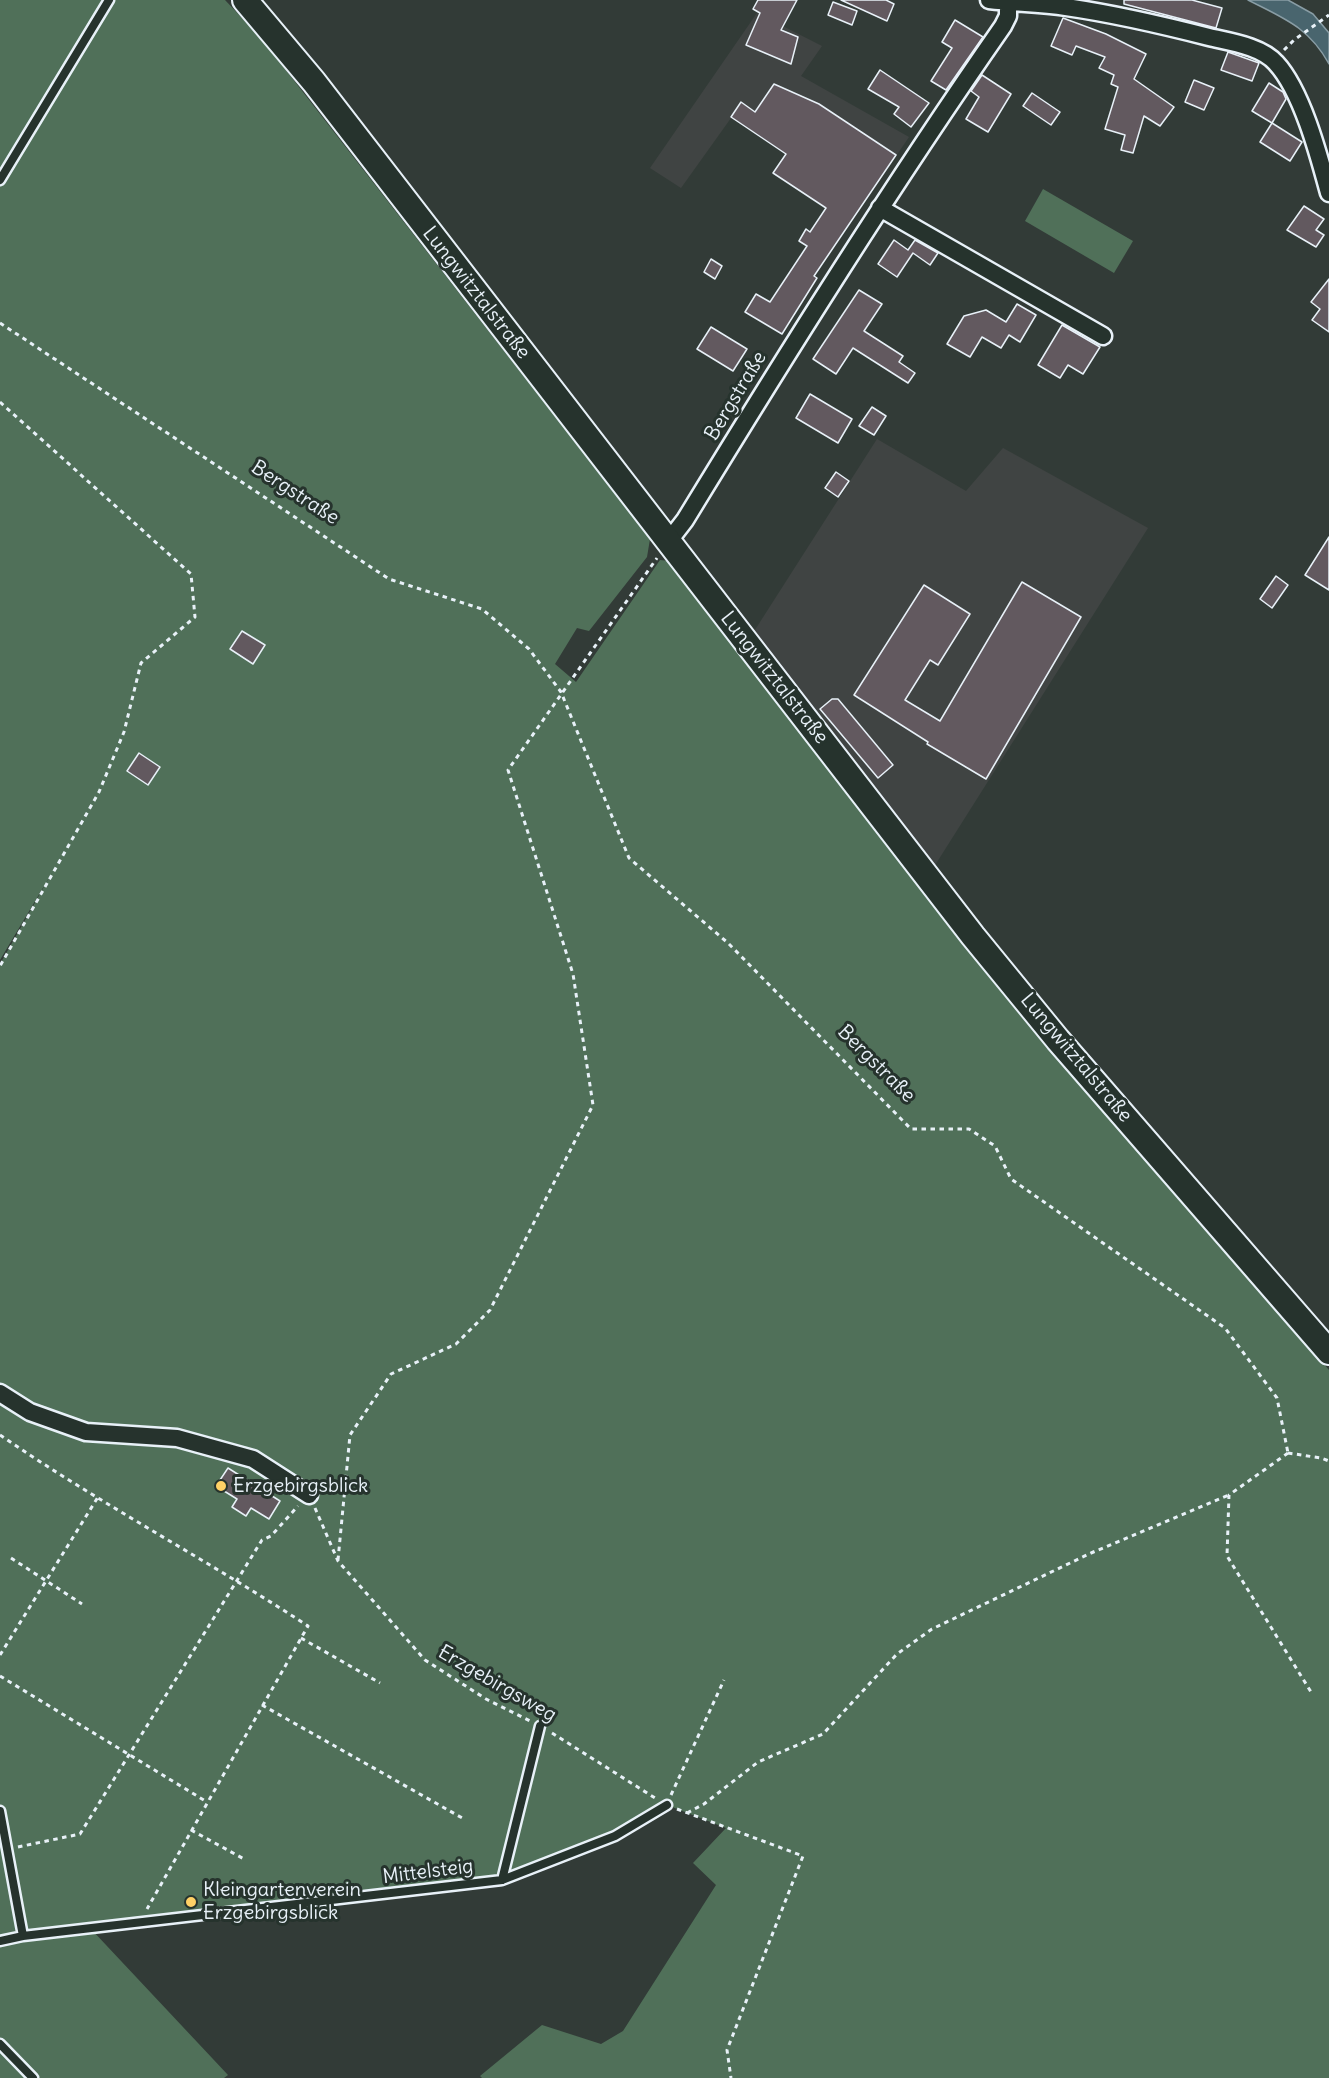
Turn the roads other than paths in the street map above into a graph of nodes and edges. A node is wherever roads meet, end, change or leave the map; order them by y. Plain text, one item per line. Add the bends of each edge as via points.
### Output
1 (109, 0) edge
2 (245, 0) edge
3 (989, 0) edge
4 (1008, 2) junction
5 (0, 180) edge
6 (1329, 193) edge
7 (880, 208) junction
8 (1104, 336) dead end
9 (668, 542) junction
10 (1324, 1346) edge
11 (0, 1393) edge
12 (309, 1495) road end
13 (540, 1726) road end
14 (667, 1805) road end
15 (0, 1811) edge
16 (502, 1880) junction
17 (23, 1936) junction
18 (0, 1941) edge
19 (0, 2044) edge
20 (33, 2078) edge

1 - 5 lane
2 - 9 main road, Lungwitztalstraße via 314,82
3 - 4 street
4 - 6 street via 1064,6 1138,19 1264,53 1289,80 1318,149
4 - 7 street, Bergstraße via 1003,26
7 - 8 street
7 - 9 street, Bergstraße
9 - 10 main road, Lungwitztalstraße via 980,945
11 - 12 street via 30,1412 86,1432 177,1438 253,1460
13 - 16 lane
14 - 16 lane, Mittelsteig via 615,1836
15 - 17 lane
16 - 17 lane, Mittelsteig
17 - 18 lane, Mittelsteig
19 - 20 lane

